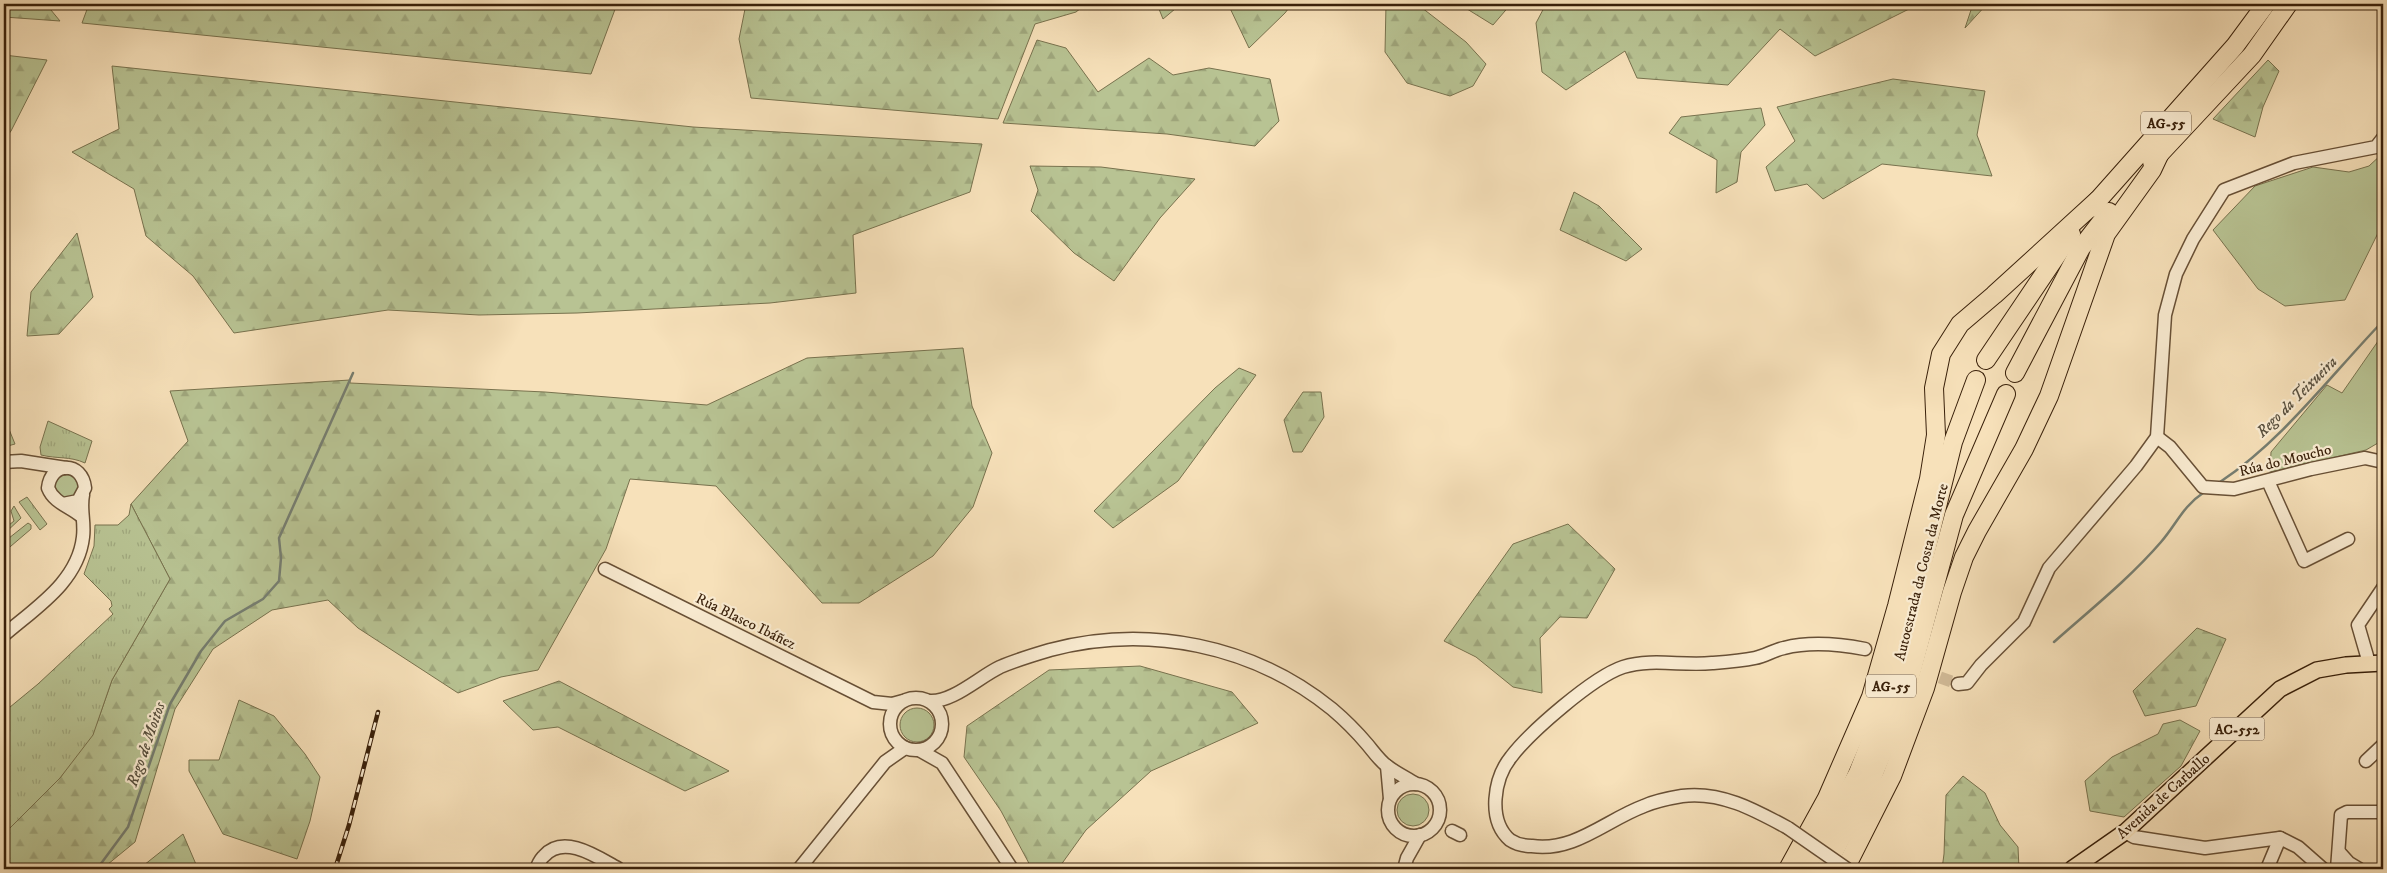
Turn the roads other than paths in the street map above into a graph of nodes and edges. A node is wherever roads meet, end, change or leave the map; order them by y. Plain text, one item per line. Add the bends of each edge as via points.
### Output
1 (2266, 4) edge
2 (2288, 4) edge
3 (2383, 138) edge
4 (2160, 153) junction
5 (2098, 200) junction
6 (1986, 360) dead end
7 (2015, 373) dead end
8 (1976, 380) dead end
9 (2006, 394) dead end
10 (2156, 437) junction
11 (4, 462) edge
12 (2383, 462) edge
13 (36, 464) junction
14 (66, 468) junction
15 (2268, 480) junction
16 (49, 481) junction
17 (83, 495) junction
18 (63, 504) junction
19 (81, 516) junction
20 (2348, 539) dead end
21 (605, 569) dead end
22 (2383, 588) edge
23 (4, 635) edge
24 (1865, 649) dead end
25 (2376, 663) edge
26 (1958, 684) dead end
27 (952, 696) junction
28 (903, 701) junction
29 (929, 701) junction
30 (873, 702) junction
31 (941, 718) junction
32 (892, 734) junction
33 (938, 737) junction
34 (2383, 745) edge
35 (905, 748) junction
36 (919, 750) junction
37 (2366, 761) dead end
38 (885, 762) junction
39 (942, 764) junction
40 (1386, 766) junction
41 (1416, 784) junction
42 (1390, 799) junction
43 (2383, 812) edge
44 (2125, 832) junction
45 (1405, 834) junction
46 (1420, 835) junction
47 (2280, 838) junction
48 (2340, 853) junction
49 (1406, 864) edge
50 (536, 869) edge
51 (619, 869) edge
52 (799, 869) edge
53 (1012, 869) edge
54 (1788, 869) edge
55 (1805, 869) edge
56 (1824, 869) edge
57 (1846, 869) edge
58 (2072, 869) edge
59 (2266, 869) edge
60 (2323, 869) edge
61 (2337, 869) edge
62 (2359, 869) edge

1 - 5 highway, AG-55 via 2235,46
2 - 4 highway, AG-55 via 2252,55
3 - 10 street via 2376,147 2294,163 2224,190 2193,239 2176,274 2164,315
4 - 7 highway, AG-55 via 2081,248
4 - 57 highway via 2152,170 2106,234 2049,396 2024,449 1964,557 1925,688 1892,776
5 - 6 highway, AG-55 via 2075,228
5 - 54 highway via 1960,324 1941,354 1934,388 1936,435 1929,479 1871,697 1828,798
8 - 55 highway, Autoestrada da Costa da Morte / AG-55 via 1954,442 1884,709 1858,773
9 - 56 highway, Autoestrada da Costa da Morte / AG-55 via 1954,515 1903,703 1869,784
10 - 15 street, Rúa do Moucho via 2170,447 2203,487 2234,489
10 - 26 street via 2136,466 2049,568 2024,622 1980,665 1968,683
11 - 13 street
12 - 15 street, Rúa do Moucho via 2365,458
13 - 14 street
13 - 16 street
14 - 16 street via 59,469
14 - 17 street via 74,469 84,480
15 - 20 street via 2304,561
16 - 18 street via 51,496
17 - 18 street via 78,501
17 - 19 street
18 - 19 street
19 - 23 street via 83,535 74,567 65,580
21 - 30 street, Rúa Blasco Ibáñez
22 - 25 street via 2358,625
24 - 57 street, bridge via 1815,644 1784,648 1755,658 1719,662 1654,662 1623,667 1594,682 1529,737 1510,758 1500,778 1496,798 1497,816 1511,840 1524,846 1544,848 1572,843 1644,805 1683,796 1717,797 1751,808 1788,828
25 - 44 main road, Avenida de Carballo / AC-552 via 2317,670 2280,689
27 - 29 street
27 - 31 street
27 - 40 street via 1000,668 1086,642 1126,638 1188,642 1255,663 1307,691 1354,729
28 - 29 street via 916,698
28 - 30 street, Rúa Blasco Ibáñez via 892,704
28 - 32 street via 892,713
29 - 31 street
30 - 32 street, Rúa Blasco Ibáñez via 885,716
31 - 33 street
32 - 35 street
32 - 38 street
33 - 36 street via 931,745
33 - 39 street
34 - 37 street
35 - 36 street
35 - 38 street
36 - 39 street
38 - 52 street
39 - 53 street
40 - 41 street
40 - 42 street
41 - 42 street via 1401,788
41 - 46 street via 1429,789 1439,806 1435,824
42 - 45 street via 1388,807 1392,824
43 - 48 street via 2347,812 2341,815
44 - 47 street via 2134,837 2205,848
44 - 58 main road, Avenida de Carballo / AC-552
45 - 46 street
45 - 49 street
46 - 49 street
47 - 59 street
47 - 60 street via 2298,847
48 - 61 street
48 - 62 street
50 - 51 street via 544,855 570,846

